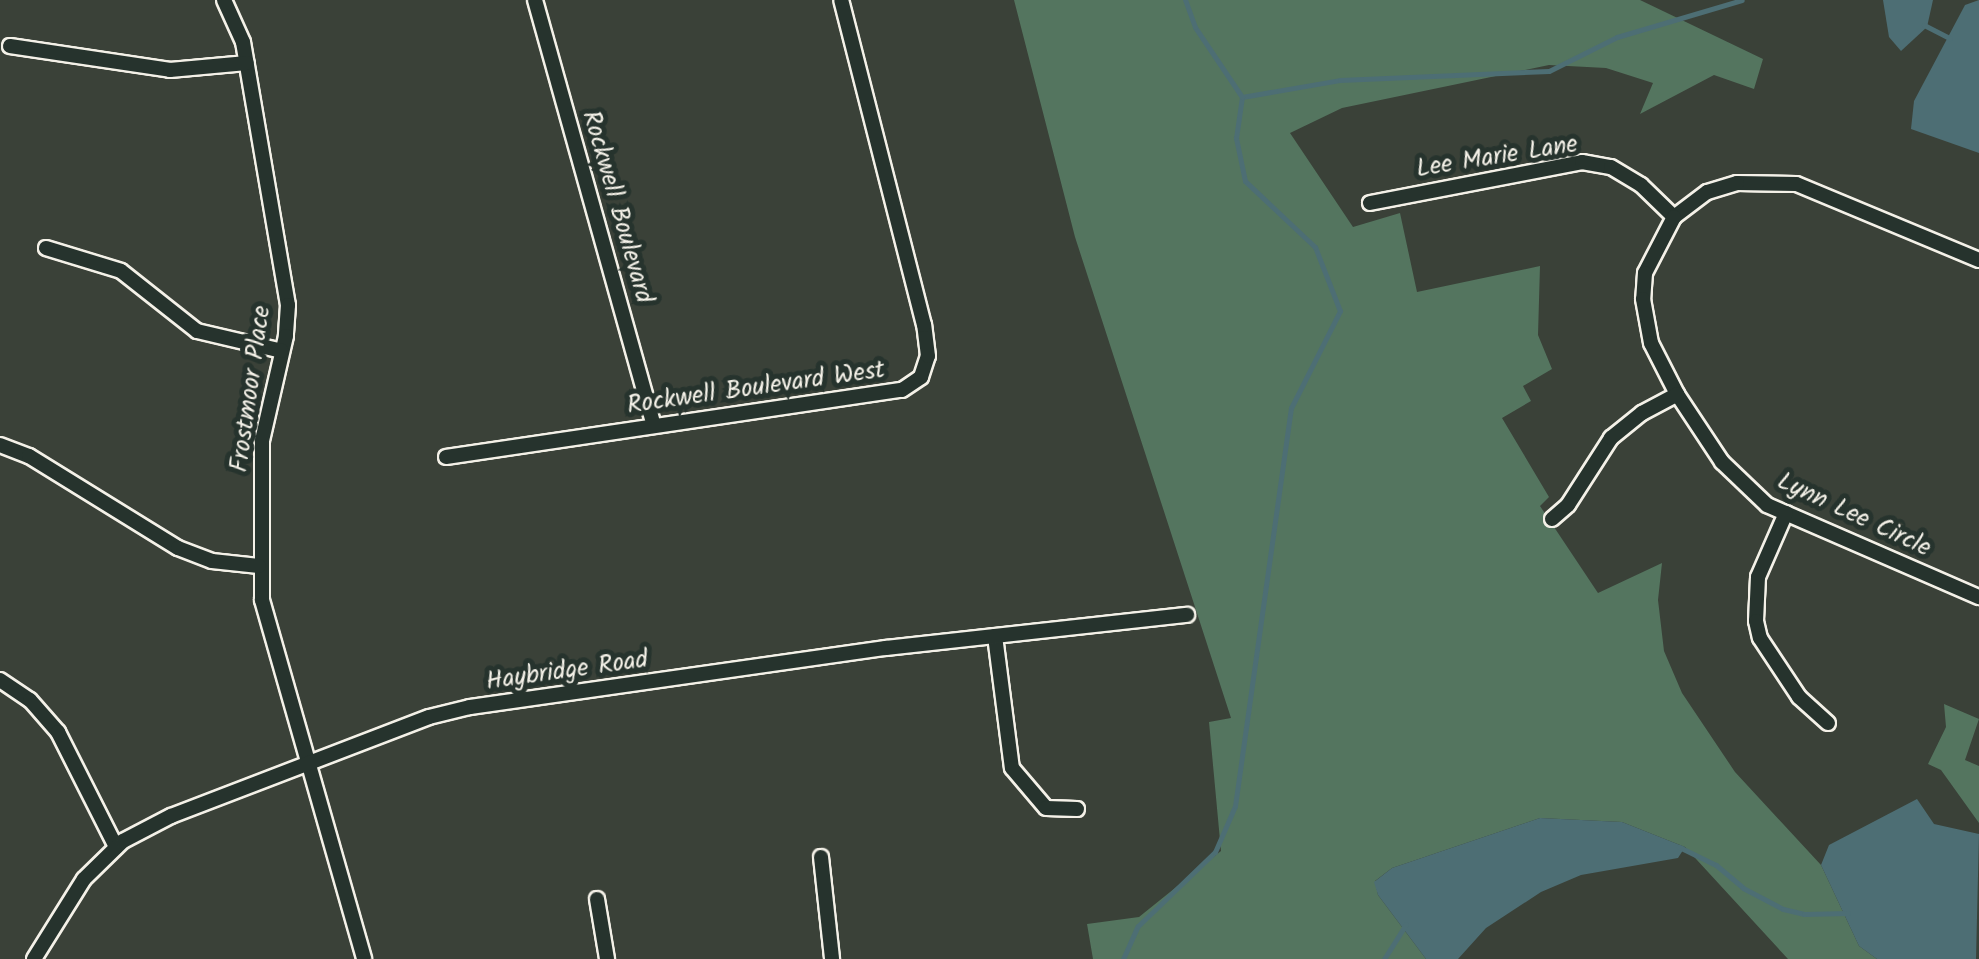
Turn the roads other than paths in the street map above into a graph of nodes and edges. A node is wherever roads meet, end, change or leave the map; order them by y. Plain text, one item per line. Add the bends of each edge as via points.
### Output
1 (224, 0) edge
2 (535, 0) edge
3 (841, 0) edge
4 (10, 46) dead end
5 (247, 63) junction
6 (1370, 203) dead end
7 (1674, 217) junction
8 (46, 248) dead end
9 (1979, 260) edge
10 (282, 350) junction
11 (1677, 394) junction
12 (654, 426) junction
13 (0, 445) edge
14 (446, 457) dead end
15 (1786, 513) junction
16 (1552, 519) dead end
17 (259, 566) junction
18 (1979, 597) edge
19 (1188, 615) dead end
20 (994, 636) junction
21 (0, 680) edge
22 (1828, 723) dead end
23 (310, 764) junction
24 (1077, 809) dead end
25 (116, 847) junction
26 (821, 857) dead end
27 (597, 898) dead end
28 (34, 959) edge
29 (364, 959) edge
30 (606, 959) edge
31 (832, 959) edge

1 - 5 street, Frostmoor Place
2 - 12 street, Rockwell Boulevard
3 - 12 street, Rockwell Boulevard West via 924,325 924,372 902,390
4 - 5 street via 170,70
5 - 10 street, Frostmoor Place via 288,305
6 - 7 street, Lee Marie Lane via 1582,162 1641,185
7 - 9 street, Lynn Lee Circle via 1707,192 1737,182 1796,184
7 - 11 street, Lynn Lee Circle via 1645,274 1643,299 1651,342
8 - 10 street via 121,271 197,331
10 - 17 street, Frostmoor Place via 262,441
11 - 15 street, Lynn Lee Circle via 1722,462
11 - 16 street via 1612,438
12 - 14 street, Rockwell Boulevard West
13 - 17 street via 30,456 178,548 212,561
15 - 18 street, Lynn Lee Circle
15 - 22 street via 1758,578 1760,638 1799,697
17 - 23 street, Frostmoor Place via 266,624
19 - 20 street, Haybridge Road
20 - 23 street, Haybridge Road via 470,706
20 - 24 street via 1012,768 1046,808
21 - 25 street via 30,700 58,732
23 - 25 street, Haybridge Road via 171,816
23 - 29 street, Frostmoor Place
25 - 28 street, Haybridge Road via 84,879
26 - 31 street
27 - 30 street

